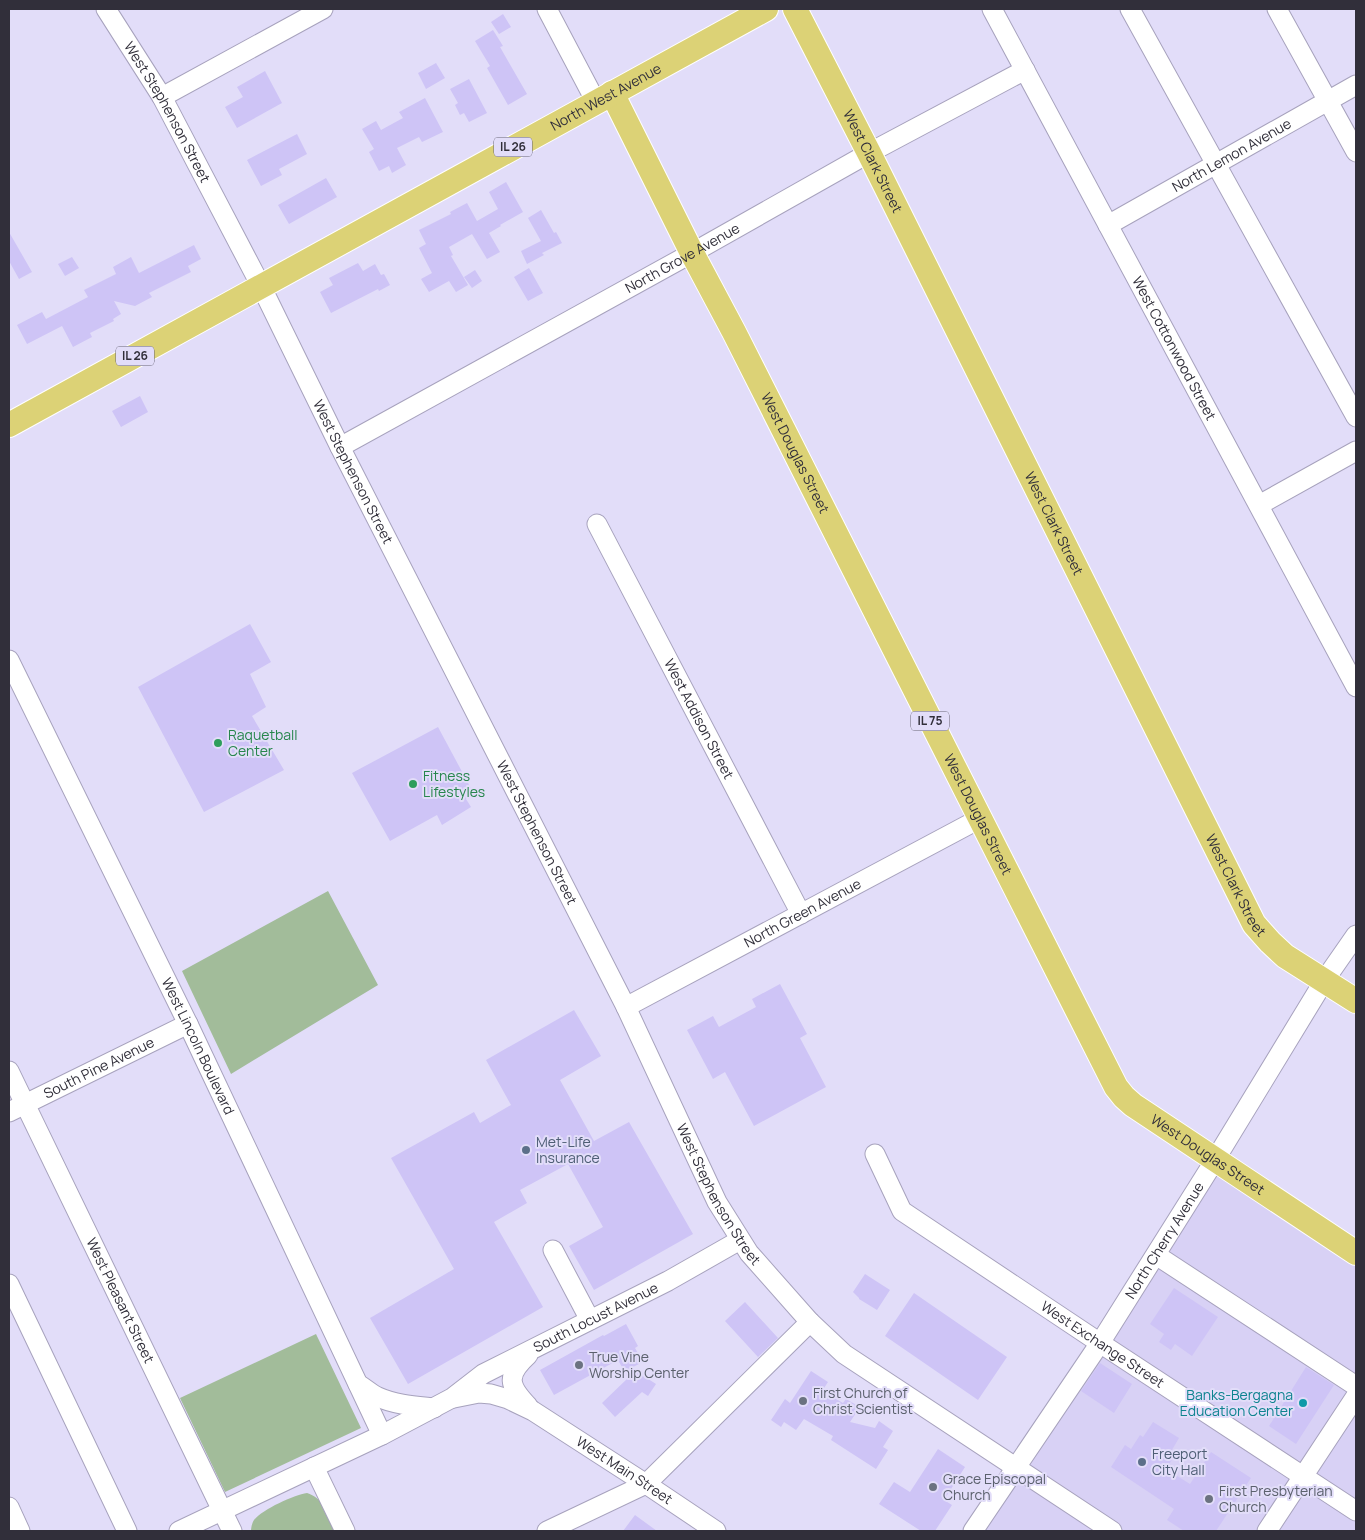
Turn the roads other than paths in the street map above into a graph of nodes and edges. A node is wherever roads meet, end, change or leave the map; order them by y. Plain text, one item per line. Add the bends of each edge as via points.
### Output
1 (106, 9) edge
2 (324, 9) edge
3 (547, 9) edge
4 (766, 9) edge
5 (795, 9) edge
6 (992, 9) edge
7 (1130, 9) edge
8 (1277, 9) edge
9 (1025, 70) junction
10 (1356, 85) edge
11 (162, 97) junction
12 (604, 98) junction
13 (1328, 101) junction
14 (1356, 152) edge
15 (869, 153) junction
16 (1216, 164) junction
17 (1108, 226) junction
18 (692, 253) junction
19 (261, 286) junction
20 (1356, 417) edge
21 (9, 425) edge
22 (340, 447) junction
23 (1356, 451) edge
24 (1259, 505) junction
25 (597, 524) dead end
26 (9, 660) edge
27 (1356, 686) edge
28 (979, 819) junction
29 (801, 914) junction
30 (1356, 935) edge
31 (1324, 981) junction
32 (1356, 1001) edge
33 (626, 1007) junction
34 (188, 1024) junction
35 (9, 1071) edge
36 (17, 1108) edge
37 (875, 1154) dead end
38 (1215, 1160) junction
39 (740, 1240) junction
40 (553, 1250) dead end
41 (1356, 1253) edge
42 (1156, 1255) junction
43 (9, 1284) edge
44 (590, 1320) junction
45 (810, 1322) junction
46 (1100, 1343) junction
47 (535, 1348) junction
48 (358, 1384) junction
49 (1356, 1386) edge
50 (1356, 1396) edge
51 (452, 1398) junction
52 (434, 1408) junction
53 (532, 1411) junction
54 (382, 1435) junction
55 (314, 1467) junction
56 (1015, 1468) junction
57 (1304, 1476) junction
58 (646, 1484) junction
59 (9, 1507) edge
60 (222, 1511) junction
61 (1356, 1511) edge
62 (693, 1525) edge
63 (20, 1531) edge
64 (127, 1531) edge
65 (179, 1531) edge
66 (232, 1531) edge
67 (345, 1531) edge
68 (547, 1531) edge
69 (716, 1531) edge
70 (973, 1531) edge
71 (1112, 1531) edge
72 (1267, 1531) edge

1 - 11 street, West Stephenson Street
2 - 11 street
3 - 12 street, West Douglas Street
4 - 12 main road, North West Avenue / IL 26
5 - 15 main road, West Clark Street
6 - 9 street, West Cottonwood Street
7 - 16 street
8 - 13 street
9 - 15 street, North Grove Avenue
9 - 17 street, West Cottonwood Street
10 - 13 street, North Lemon Avenue
11 - 19 street, West Stephenson Street
12 - 18 main road, West Douglas Street / IL 75
12 - 19 main road, North West Avenue / IL 26
13 - 14 street
13 - 16 street, North Lemon Avenue
15 - 18 street, North Grove Avenue
15 - 31 main road, West Clark Street via 1254,924 1285,956
16 - 17 street, North Lemon Avenue
16 - 20 street
17 - 24 street, West Cottonwood Street
18 - 22 street, North Grove Avenue
18 - 28 main road, West Douglas Street / IL 75
19 - 21 main road, IL 26
19 - 22 street, West Stephenson Street
22 - 33 street, West Stephenson Street
23 - 24 street
24 - 27 street, West Cottonwood Street
25 - 29 street, West Addison Street
26 - 34 street, West Lincoln Boulevard
28 - 29 street, North Green Avenue
28 - 38 main road, West Douglas Street / IL 75 via 1116,1087 1132,1104
29 - 33 street, North Green Avenue
30 - 31 street, North Cherry Avenue
31 - 32 main road, West Clark Street
31 - 38 street, North Cherry Avenue
33 - 39 street, West Stephenson Street via 703,1174
34 - 36 street, South Pine Avenue
34 - 48 street, West Lincoln Boulevard
35 - 36 street, West Pleasant Street
36 - 60 street, West Pleasant Street
37 - 46 street, West Exchange Street via 902,1211
38 - 41 main road, West Douglas Street / IL 75
38 - 42 street, North Cherry Avenue
39 - 44 street, South Locust Avenue via 668,1282
39 - 45 street, West Stephenson Street
40 - 44 street
42 - 46 street, North Cherry Avenue
42 - 49 street
43 - 64 street
44 - 47 street, South Locust Avenue
45 - 56 street, West Stephenson Street via 844,1354
45 - 58 street
46 - 56 street, North Cherry Avenue
46 - 57 street, West Exchange Street
47 - 51 street, South Locust Avenue via 483,1374
47 - 53 street via 517,1365 512,1387
48 - 52 street via 390,1402
48 - 54 street, West Lincoln Boulevard
50 - 57 street
51 - 52 street, South Locust Avenue
51 - 53 street, South Locust Avenue via 491,1394
52 - 54 street, South Locust Avenue
53 - 58 street, West Main Street
54 - 55 street, South Locust Avenue
55 - 60 street, South Locust Avenue
55 - 67 street
56 - 70 street, North Cherry Avenue
56 - 71 street, West Stephenson Street
57 - 61 street, West Exchange Street
57 - 72 street
58 - 62 street, West Main Street
58 - 68 street
59 - 63 street
60 - 65 street, South Locust Avenue
60 - 66 street, West Pleasant Street
62 - 69 street, West Main Street

